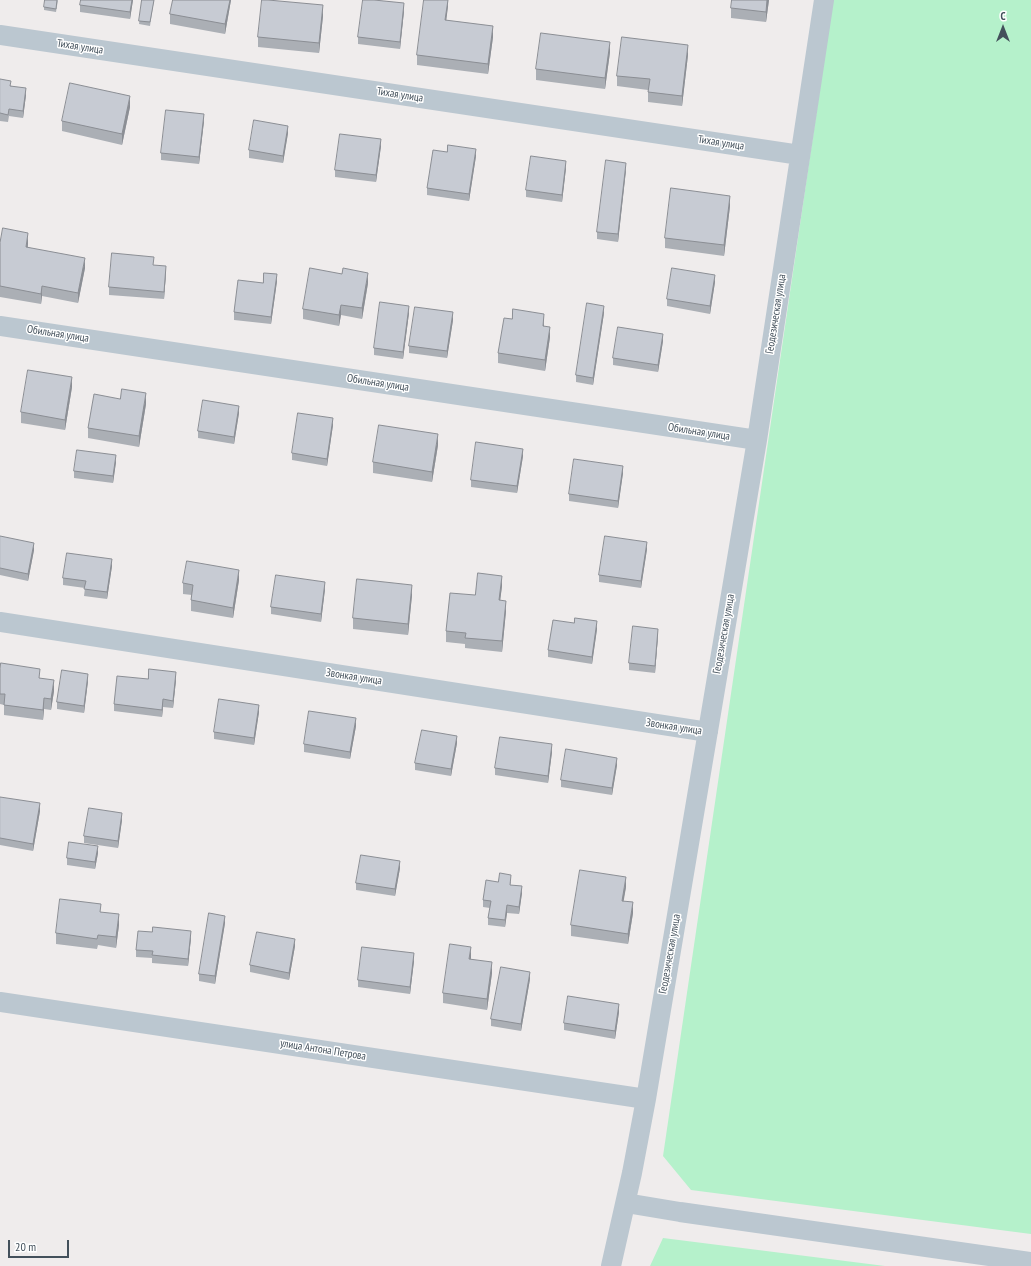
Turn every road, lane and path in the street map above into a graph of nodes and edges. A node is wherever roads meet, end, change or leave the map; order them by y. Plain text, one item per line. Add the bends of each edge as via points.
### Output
1 (824, 0) edge
2 (0, 35) edge
3 (800, 155) junction
4 (0, 326) edge
5 (757, 440) junction
6 (0, 622) edge
7 (708, 732) junction
8 (0, 1002) edge
9 (646, 1099) junction
10 (626, 1203) junction
11 (1031, 1262) edge
12 (611, 1266) edge

1 - 3 street, Геодезическая улица
2 - 3 street, Тихая улица
3 - 5 street, Геодезическая улица
4 - 5 street, Обильная улица
5 - 7 street, Геодезическая улица
6 - 7 street, Звонкая улица
7 - 9 street, Геодезическая улица
8 - 9 street, улица Антона Петрова
9 - 10 street, Геодезическая улица
10 - 11 street
10 - 12 street, Геодезическая улица

